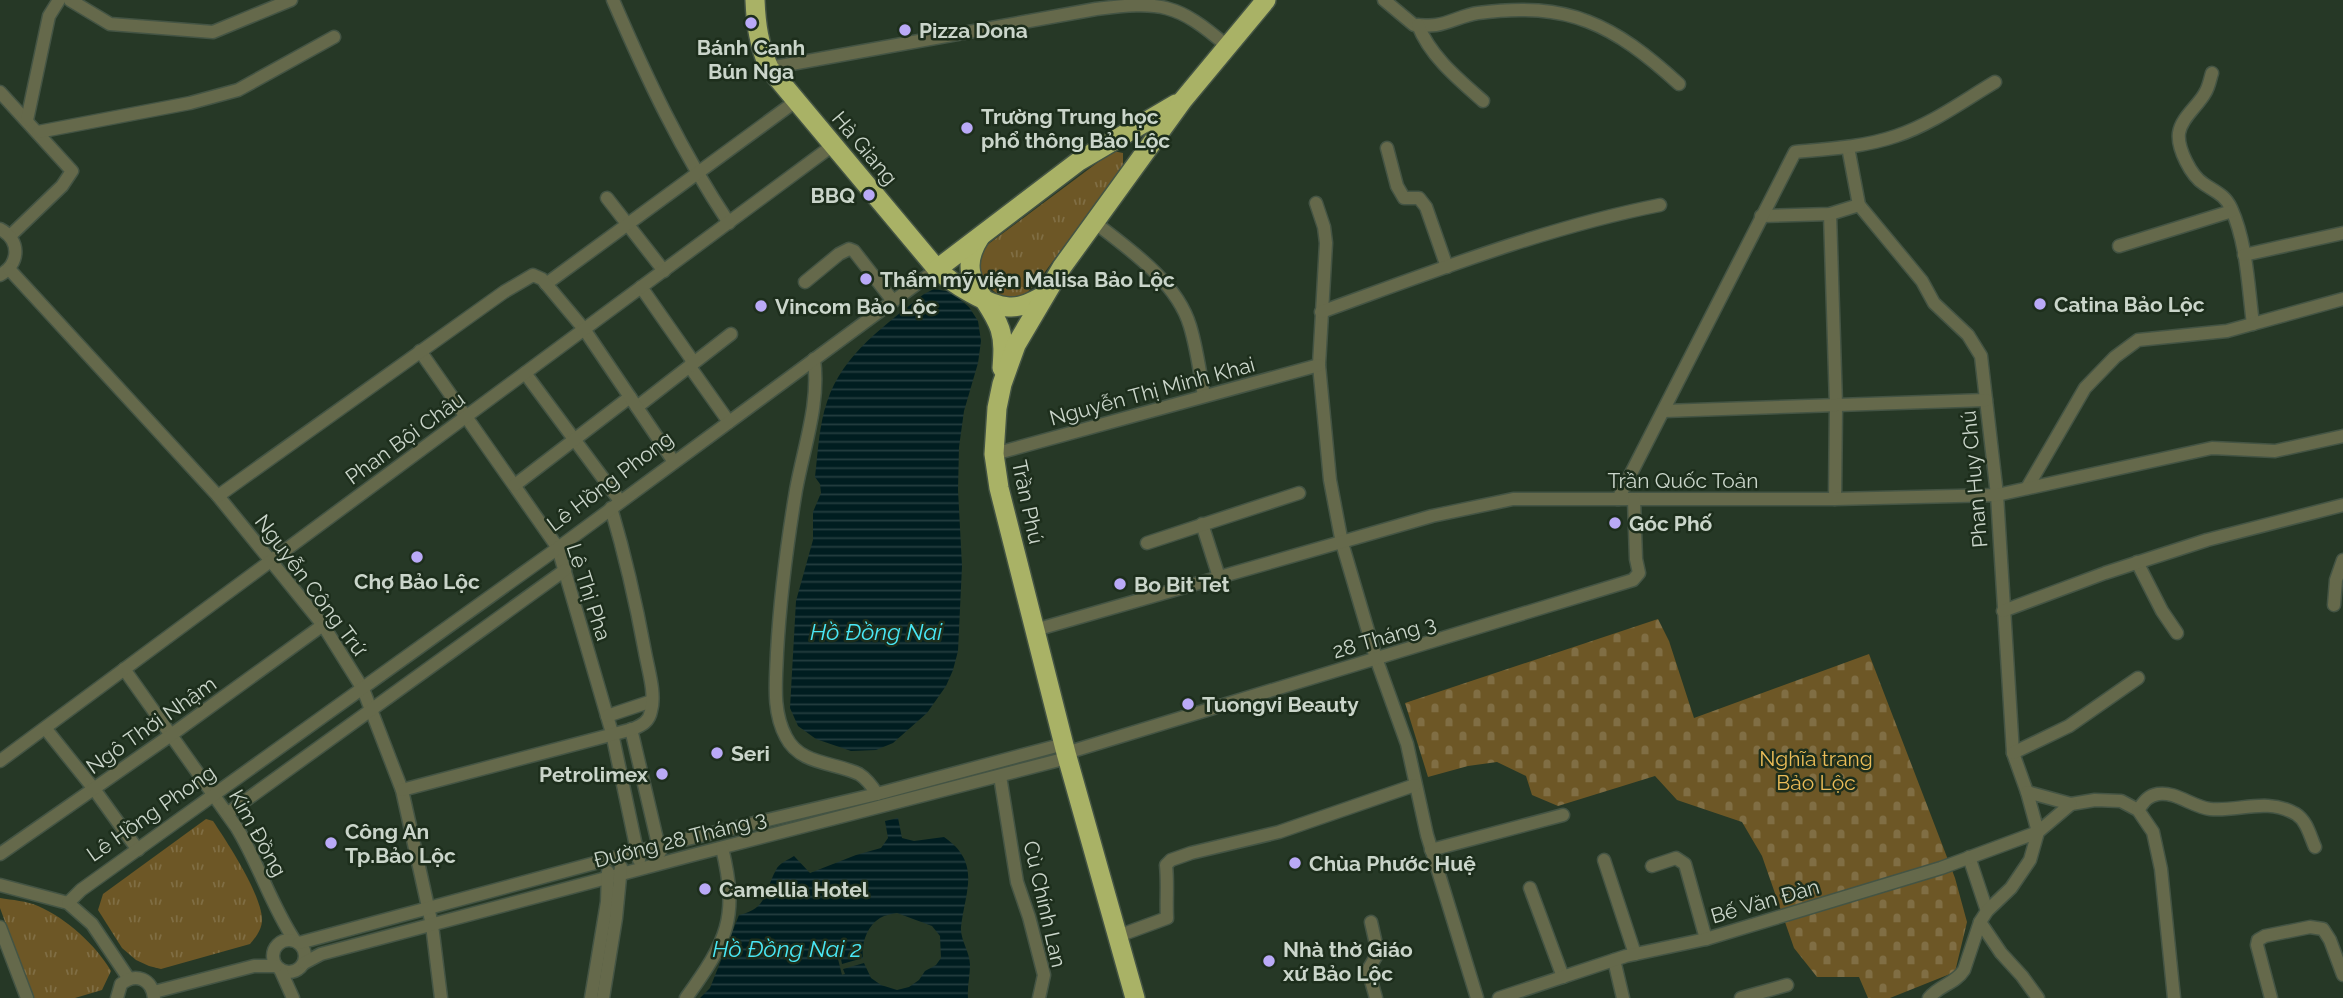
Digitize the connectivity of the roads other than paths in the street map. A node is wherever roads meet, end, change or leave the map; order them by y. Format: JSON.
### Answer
{"nodes":[{"id":1,"x":59,"y":0,"type":"edge"},
{"id":2,"x":70,"y":0,"type":"edge"},
{"id":3,"x":291,"y":0,"type":"edge"},
{"id":4,"x":613,"y":0,"type":"edge"},
{"id":5,"x":755,"y":0,"type":"edge"},
{"id":6,"x":1266,"y":0,"type":"edge"},
{"id":7,"x":1384,"y":0,"type":"edge"},
{"id":8,"x":1418,"y":25,"type":"junction"},
{"id":9,"x":334,"y":37,"type":"dead end"},
{"id":10,"x":1227,"y":46,"type":"junction"},
{"id":11,"x":769,"y":68,"type":"junction"},
{"id":12,"x":2212,"y":73,"type":"dead end"},
{"id":13,"x":1995,"y":82,"type":"dead end"},
{"id":14,"x":1678,"y":84,"type":"dead end"},
{"id":15,"x":0,"y":92,"type":"edge"},
{"id":16,"x":1183,"y":100,"type":"junction"},
{"id":17,"x":796,"y":101,"type":"junction"},
{"id":18,"x":1483,"y":101,"type":"dead end"},
{"id":19,"x":27,"y":120,"type":"junction"},
{"id":20,"x":38,"y":132,"type":"junction"},
{"id":21,"x":1111,"y":142,"type":"junction"},
{"id":22,"x":832,"y":146,"type":"junction"},
{"id":23,"x":1387,"y":148,"type":"dead end"},
{"id":24,"x":1848,"y":148,"type":"junction"},
{"id":25,"x":1133,"y":169,"type":"junction"},
{"id":26,"x":695,"y":172,"type":"junction"},
{"id":27,"x":607,"y":198,"type":"dead end"},
{"id":28,"x":1316,"y":203,"type":"dead end"},
{"id":29,"x":1660,"y":205,"type":"dead end"},
{"id":30,"x":1859,"y":205,"type":"junction"},
{"id":31,"x":2232,"y":211,"type":"junction"},
{"id":32,"x":1830,"y":214,"type":"junction"},
{"id":33,"x":1761,"y":216,"type":"junction"},
{"id":34,"x":1094,"y":222,"type":"junction"},
{"id":35,"x":628,"y":223,"type":"junction"},
{"id":36,"x":729,"y":223,"type":"junction"},
{"id":37,"x":5,"y":232,"type":"edge"},
{"id":38,"x":2343,"y":233,"type":"edge"},
{"id":39,"x":981,"y":237,"type":"junction"},
{"id":40,"x":2119,"y":246,"type":"dead end"},
{"id":41,"x":2244,"y":255,"type":"junction"},
{"id":42,"x":1447,"y":267,"type":"junction"},
{"id":43,"x":937,"y":269,"type":"junction"},
{"id":44,"x":664,"y":271,"type":"junction"},
{"id":45,"x":5,"y":272,"type":"edge"},
{"id":46,"x":804,"y":282,"type":"dead end"},
{"id":47,"x":546,"y":284,"type":"junction"},
{"id":48,"x":641,"y":287,"type":"junction"},
{"id":49,"x":1046,"y":294,"type":"junction"},
{"id":50,"x":982,"y":298,"type":"junction"},
{"id":51,"x":2343,"y":299,"type":"edge"},
{"id":52,"x":893,"y":302,"type":"junction"},
{"id":53,"x":1321,"y":312,"type":"junction"},
{"id":54,"x":2253,"y":324,"type":"junction"},
{"id":55,"x":584,"y":329,"type":"junction"},
{"id":56,"x":731,"y":334,"type":"dead end"},
{"id":57,"x":420,"y":351,"type":"junction"},
{"id":58,"x":814,"y":359,"type":"junction"},
{"id":59,"x":1319,"y":365,"type":"junction"},
{"id":60,"x":690,"y":367,"type":"junction"},
{"id":61,"x":525,"y":373,"type":"junction"},
{"id":62,"x":1002,"y":384,"type":"junction"},
{"id":63,"x":1204,"y":396,"type":"junction"},
{"id":64,"x":1986,"y":400,"type":"junction"},
{"id":65,"x":634,"y":402,"type":"junction"},
{"id":66,"x":1836,"y":405,"type":"junction"},
{"id":67,"x":1664,"y":411,"type":"junction"},
{"id":68,"x":466,"y":417,"type":"junction"},
{"id":69,"x":729,"y":422,"type":"junction"},
{"id":70,"x":2343,"y":436,"type":"edge"},
{"id":71,"x":575,"y":441,"type":"junction"},
{"id":72,"x":994,"y":454,"type":"junction"},
{"id":73,"x":674,"y":462,"type":"junction"},
{"id":74,"x":515,"y":485,"type":"junction"},
{"id":75,"x":2027,"y":488,"type":"junction"},
{"id":76,"x":1298,"y":493,"type":"dead end"},
{"id":77,"x":1997,"y":495,"type":"junction"},
{"id":78,"x":218,"y":496,"type":"junction"},
{"id":79,"x":1618,"y":499,"type":"junction"},
{"id":80,"x":1835,"y":499,"type":"junction"},
{"id":81,"x":1634,"y":500,"type":"junction"},
{"id":82,"x":616,"y":505,"type":"junction"},
{"id":83,"x":2343,"y":505,"type":"edge"},
{"id":84,"x":1202,"y":524,"type":"junction"},
{"id":85,"x":1147,"y":543,"type":"dead end"},
{"id":86,"x":1342,"y":543,"type":"junction"},
{"id":87,"x":558,"y":548,"type":"junction"},
{"id":88,"x":2343,"y":560,"type":"edge"},
{"id":89,"x":271,"y":561,"type":"junction"},
{"id":90,"x":2137,"y":562,"type":"junction"},
{"id":91,"x":565,"y":570,"type":"junction"},
{"id":92,"x":1219,"y":577,"type":"junction"},
{"id":93,"x":2334,"y":605,"type":"dead end"},
{"id":94,"x":2003,"y":611,"type":"junction"},
{"id":95,"x":323,"y":625,"type":"junction"},
{"id":96,"x":1035,"y":630,"type":"junction"},
{"id":97,"x":2177,"y":633,"type":"dead end"},
{"id":98,"x":1377,"y":658,"type":"junction"},
{"id":99,"x":124,"y":669,"type":"junction"},
{"id":100,"x":2138,"y":678,"type":"dead end"},
{"id":101,"x":363,"y":689,"type":"junction"},
{"id":102,"x":652,"y":701,"type":"junction"},
{"id":103,"x":370,"y":710,"type":"junction"},
{"id":104,"x":607,"y":716,"type":"junction"},
{"id":105,"x":45,"y":728,"type":"junction"},
{"id":106,"x":631,"y":729,"type":"junction"},
{"id":107,"x":611,"y":733,"type":"junction"},
{"id":108,"x":171,"y":735,"type":"junction"},
{"id":109,"x":1066,"y":752,"type":"junction"},
{"id":110,"x":2013,"y":753,"type":"junction"},
{"id":111,"x":0,"y":761,"type":"edge"},
{"id":112,"x":1000,"y":776,"type":"junction"},
{"id":113,"x":1415,"y":785,"type":"junction"},
{"id":114,"x":94,"y":789,"type":"junction"},
{"id":115,"x":402,"y":790,"type":"junction"},
{"id":116,"x":2027,"y":792,"type":"junction"},
{"id":117,"x":877,"y":794,"type":"junction"},
{"id":118,"x":215,"y":795,"type":"junction"},
{"id":119,"x":2071,"y":804,"type":"junction"},
{"id":120,"x":2138,"y":810,"type":"junction"},
{"id":121,"x":228,"y":813,"type":"junction"},
{"id":122,"x":1563,"y":816,"type":"dead end"},
{"id":123,"x":767,"y":820,"type":"junction"},
{"id":124,"x":2038,"y":832,"type":"junction"},
{"id":125,"x":771,"y":836,"type":"junction"},
{"id":126,"x":658,"y":846,"type":"junction"},
{"id":127,"x":2315,"y":847,"type":"dead end"},
{"id":128,"x":722,"y":848,"type":"junction"},
{"id":129,"x":138,"y":850,"type":"junction"},
{"id":130,"x":1431,"y":850,"type":"junction"},
{"id":131,"x":637,"y":852,"type":"junction"},
{"id":132,"x":0,"y":854,"type":"edge"},
{"id":133,"x":1969,"y":857,"type":"junction"},
{"id":134,"x":613,"y":859,"type":"junction"},
{"id":135,"x":1604,"y":860,"type":"dead end"},
{"id":136,"x":663,"y":863,"type":"junction"},
{"id":137,"x":1652,"y":866,"type":"dead end"},
{"id":138,"x":641,"y":869,"type":"junction"},
{"id":139,"x":615,"y":875,"type":"junction"},
{"id":140,"x":0,"y":885,"type":"edge"},
{"id":141,"x":1530,"y":888,"type":"dead end"},
{"id":142,"x":68,"y":904,"type":"junction"},
{"id":143,"x":429,"y":910,"type":"junction"},
{"id":144,"x":1984,"y":916,"type":"junction"},
{"id":145,"x":279,"y":917,"type":"junction"},
{"id":146,"x":1371,"y":922,"type":"dead end"},
{"id":147,"x":432,"y":925,"type":"junction"},
{"id":148,"x":0,"y":927,"type":"edge"},
{"id":149,"x":1118,"y":936,"type":"junction"},
{"id":150,"x":1706,"y":939,"type":"junction"},
{"id":151,"x":297,"y":942,"type":"junction"},
{"id":152,"x":1635,"y":954,"type":"junction"},
{"id":153,"x":276,"y":959,"type":"junction"},
{"id":154,"x":1614,"y":960,"type":"junction"},
{"id":155,"x":302,"y":965,"type":"junction"},
{"id":156,"x":2343,"y":975,"type":"edge"},
{"id":157,"x":1563,"y":977,"type":"junction"},
{"id":158,"x":129,"y":979,"type":"junction"},
{"id":159,"x":1787,"y":985,"type":"dead end"},
{"id":160,"x":154,"y":995,"type":"edge"},
{"id":161,"x":27,"y":998,"type":"edge"},
{"id":162,"x":117,"y":998,"type":"edge"},
{"id":163,"x":293,"y":998,"type":"edge"},
{"id":164,"x":441,"y":998,"type":"edge"},
{"id":165,"x":591,"y":998,"type":"edge"},
{"id":166,"x":603,"y":998,"type":"edge"},
{"id":167,"x":686,"y":998,"type":"edge"},
{"id":168,"x":1039,"y":998,"type":"edge"},
{"id":169,"x":1135,"y":998,"type":"edge"},
{"id":170,"x":1376,"y":998,"type":"edge"},
{"id":171,"x":1476,"y":998,"type":"edge"},
{"id":172,"x":1499,"y":998,"type":"edge"},
{"id":173,"x":1623,"y":998,"type":"edge"},
{"id":174,"x":1741,"y":998,"type":"edge"},
{"id":175,"x":1929,"y":998,"type":"edge"},
{"id":176,"x":2038,"y":998,"type":"edge"},
{"id":177,"x":2174,"y":998,"type":"edge"},
{"id":178,"x":2271,"y":998,"type":"edge"}],
"edges":[{"from":1,"to":19,"type":"street"},
{"from":2,"to":3,"type":"street"},
{"from":4,"to":26,"type":"street"},
{"from":5,"to":11,"type":"highway","name":"Hà Giang"},
{"from":6,"to":10,"type":"highway","name":"Trần Phú"},
{"from":7,"to":8,"type":"street"},
{"from":8,"to":14,"type":"street"},
{"from":8,"to":18,"type":"street"},
{"from":9,"to":20,"type":"street"},
{"from":10,"to":11,"type":"street"},
{"from":10,"to":16,"type":"highway","name":"Trần Phú"},
{"from":11,"to":17,"type":"highway","name":"Hà Giang"},
{"from":12,"to":31,"type":"street"},
{"from":13,"to":24,"type":"street"},
{"from":15,"to":19,"type":"street"},
{"from":16,"to":21,"type":"highway","name":"Lê Hồng Phong"},
{"from":16,"to":25,"type":"highway","name":"Trần Phú"},
{"from":17,"to":22,"type":"highway","name":"Hà Giang"},
{"from":17,"to":26,"type":"street"},
{"from":19,"to":20,"type":"street"},
{"from":20,"to":37,"type":"street"},
{"from":21,"to":25,"type":"highway"},
{"from":21,"to":39,"type":"highway","name":"Lê Hồng Phong"},
{"from":22,"to":36,"type":"street","name":"Phan Bội Châu"},
{"from":22,"to":43,"type":"highway","name":"Hà Giang"},
{"from":23,"to":42,"type":"street"},
{"from":24,"to":30,"type":"street"},
{"from":24,"to":33,"type":"street"},
{"from":25,"to":34,"type":"highway","name":"Trần Phú"},
{"from":26,"to":35,"type":"street"},
{"from":26,"to":36,"type":"street"},
{"from":27,"to":35,"type":"street"},
{"from":28,"to":53,"type":"street"},
{"from":29,"to":42,"type":"street"},
{"from":30,"to":32,"type":"street"},
{"from":30,"to":64,"type":"street","name":"Phan Huy Chú"},
{"from":31,"to":40,"type":"street"},
{"from":31,"to":41,"type":"street"},
{"from":32,"to":33,"type":"street"},
{"from":32,"to":66,"type":"street"},
{"from":33,"to":67,"type":"street"},
{"from":34,"to":49,"type":"highway","name":"Trần Phú"},
{"from":34,"to":63,"type":"street"},
{"from":35,"to":44,"type":"street"},
{"from":35,"to":47,"type":"street"},
{"from":36,"to":44,"type":"street","name":"Phan Bội Châu"},
{"from":37,"to":45,"type":"street"},
{"from":38,"to":41,"type":"street"},
{"from":39,"to":43,"type":"highway","name":"Lê Hồng Phong"},
{"from":39,"to":50,"type":"highway"},
{"from":41,"to":54,"type":"street"},
{"from":42,"to":53,"type":"street"},
{"from":43,"to":50,"type":"highway","name":"Hà Giang"},
{"from":43,"to":52,"type":"street","name":"Lê Hồng Phong"},
{"from":44,"to":48,"type":"street","name":"Phan Bội Châu"},
{"from":45,"to":78,"type":"street","name":"Nguyễn Công Trứ"},
{"from":46,"to":52,"type":"street"},
{"from":47,"to":55,"type":"street"},
{"from":47,"to":57,"type":"street"},
{"from":48,"to":55,"type":"street","name":"Phan Bội Châu"},
{"from":48,"to":60,"type":"street"},
{"from":49,"to":50,"type":"highway","name":"Hà Giang"},
{"from":49,"to":62,"type":"highway","name":"Trần Phú"},
{"from":50,"to":62,"type":"highway"},
{"from":51,"to":54,"type":"street"},
{"from":52,"to":58,"type":"street","name":"Lê Hồng Phong"},
{"from":53,"to":59,"type":"street"},
{"from":54,"to":75,"type":"street"},
{"from":55,"to":61,"type":"street","name":"Phan Bội Châu"},
{"from":55,"to":65,"type":"street"},
{"from":56,"to":60,"type":"street"},
{"from":57,"to":68,"type":"street","name":"Lê Thị Pha"},
{"from":57,"to":78,"type":"street"},
{"from":58,"to":69,"type":"street","name":"Lê Hồng Phong"},
{"from":58,"to":117,"type":"street"},
{"from":59,"to":63,"type":"street","name":"Nguyễn Thị Minh Khai"},
{"from":59,"to":86,"type":"street"},
{"from":60,"to":65,"type":"street"},
{"from":60,"to":69,"type":"street"},
{"from":61,"to":68,"type":"street","name":"Phan Bội Châu"},
{"from":61,"to":71,"type":"street"},
{"from":62,"to":72,"type":"highway","name":"Trần Phú"},
{"from":63,"to":72,"type":"street","name":"Nguyễn Thị Minh Khai"},
{"from":64,"to":66,"type":"street"},
{"from":64,"to":77,"type":"street","name":"Phan Huy Chú"},
{"from":65,"to":71,"type":"street"},
{"from":65,"to":73,"type":"street"},
{"from":66,"to":67,"type":"street"},
{"from":66,"to":80,"type":"street"},
{"from":67,"to":79,"type":"street"},
{"from":68,"to":74,"type":"street","name":"Lê Thị Pha"},
{"from":68,"to":89,"type":"street","name":"Phan Bội Châu"},
{"from":69,"to":73,"type":"street","name":"Lê Hồng Phong"},
{"from":70,"to":75,"type":"street","name":"Trần Quốc Toản"},
{"from":71,"to":74,"type":"street"},
{"from":71,"to":82,"type":"street"},
{"from":72,"to":96,"type":"highway","name":"Trần Phú"},
{"from":73,"to":82,"type":"street","name":"Lê Hồng Phong"},
{"from":74,"to":87,"type":"street","name":"Lê Thị Pha"},
{"from":75,"to":77,"type":"street","name":"Trần Quốc Toản"},
{"from":76,"to":84,"type":"street"},
{"from":77,"to":80,"type":"street","name":"Trần Quốc Toản"},
{"from":77,"to":94,"type":"street","name":"Phan Huy Chú"},
{"from":78,"to":89,"type":"street","name":"Nguyễn Công Trứ"},
{"from":79,"to":81,"type":"street","name":"Trần Quốc Toản"},
{"from":79,"to":86,"type":"street","name":"Trần Quốc Toản"},
{"from":80,"to":81,"type":"street","name":"Trần Quốc Toản"},
{"from":81,"to":98,"type":"street","name":"28 Tháng 3"},
{"from":82,"to":87,"type":"street","name":"Lê Hồng Phong"},
{"from":82,"to":102,"type":"street","name":"Lê Thị Pha"},
{"from":83,"to":90,"type":"street"},
{"from":84,"to":85,"type":"street"},
{"from":84,"to":92,"type":"street"},
{"from":86,"to":92,"type":"street","name":"Trần Quốc Toản"},
{"from":86,"to":98,"type":"street"},
{"from":87,"to":91,"type":"street","name":"Lê Thị Pha"},
{"from":87,"to":101,"type":"street","name":"Lê Hồng Phong"},
{"from":88,"to":93,"type":"street"},
{"from":89,"to":95,"type":"street","name":"Nguyễn Công Trứ"},
{"from":89,"to":99,"type":"street","name":"Phan Bội Châu"},
{"from":90,"to":94,"type":"street"},
{"from":90,"to":97,"type":"street"},
{"from":91,"to":103,"type":"street","name":"Lê Hồng Phong"},
{"from":91,"to":104,"type":"street","name":"Lê Thị Pha"},
{"from":92,"to":96,"type":"street","name":"Trần Quốc Toản"},
{"from":94,"to":110,"type":"street","name":"Phan Huy Chú"},
{"from":95,"to":101,"type":"street","name":"Nguyễn Công Trứ"},
{"from":95,"to":108,"type":"street","name":"Ngô Thời Nhậm"},
{"from":96,"to":109,"type":"highway","name":"Trần Phú"},
{"from":98,"to":109,"type":"street","name":"28 Tháng 3"},
{"from":98,"to":113,"type":"street"},
{"from":99,"to":105,"type":"street","name":"Phan Bội Châu"},
{"from":99,"to":108,"type":"street","name":"Kim Đồng"},
{"from":100,"to":110,"type":"street"},
{"from":101,"to":103,"type":"street","name":"Nguyễn Công Trứ"},
{"from":101,"to":118,"type":"street","name":"Lê Hồng Phong"},
{"from":102,"to":104,"type":"street"},
{"from":102,"to":106,"type":"street"},
{"from":103,"to":115,"type":"street","name":"Nguyễn Công Trứ"},
{"from":103,"to":121,"type":"street","name":"Lê Hồng Phong"},
{"from":104,"to":107,"type":"street","name":"Lê Thị Pha"},
{"from":105,"to":111,"type":"street","name":"Phan Bội Châu"},
{"from":105,"to":114,"type":"street"},
{"from":106,"to":107,"type":"street"},
{"from":106,"to":126,"type":"street"},
{"from":107,"to":115,"type":"street"},
{"from":107,"to":131,"type":"street","name":"Lê Thị Pha"},
{"from":108,"to":114,"type":"street","name":"Ngô Thời Nhậm"},
{"from":108,"to":118,"type":"street","name":"Kim Đồng"},
{"from":109,"to":112,"type":"street","name":"Đường 28 Tháng 3"},
{"from":109,"to":117,"type":"street","name":"Đường 28 Tháng 3"},
{"from":109,"to":149,"type":"highway","name":"Trần Phú"},
{"from":110,"to":116,"type":"street","name":"Phan Huy Chú"},
{"from":112,"to":125,"type":"street","name":"Đường 28 Tháng 3"},
{"from":112,"to":168,"type":"street","name":"Cù Chính Lan"},
{"from":113,"to":130,"type":"street"},
{"from":113,"to":149,"type":"street"},
{"from":114,"to":129,"type":"street"},
{"from":114,"to":132,"type":"street","name":"Ngô Thời Nhậm"},
{"from":115,"to":143,"type":"street","name":"Nguyễn Công Trứ"},
{"from":116,"to":119,"type":"street"},
{"from":116,"to":124,"type":"street","name":"Phan Huy Chú"},
{"from":117,"to":123,"type":"street","name":"Đường 28 Tháng 3"},
{"from":118,"to":121,"type":"street","name":"Kim Đồng"},
{"from":118,"to":129,"type":"street","name":"Lê Hồng Phong"},
{"from":119,"to":120,"type":"street"},
{"from":119,"to":124,"type":"street"},
{"from":120,"to":127,"type":"street"},
{"from":120,"to":177,"type":"street"},
{"from":121,"to":145,"type":"street","name":"Kim Đồng"},
{"from":122,"to":130,"type":"street"},
{"from":123,"to":125,"type":"street"},
{"from":123,"to":126,"type":"street","name":"Đường 28 Tháng 3"},
{"from":124,"to":133,"type":"street","name":"Bế Văn Đàn"},
{"from":124,"to":144,"type":"street"},
{"from":125,"to":128,"type":"street","name":"Đường 28 Tháng 3"},
{"from":126,"to":131,"type":"street","name":"Đường 28 Tháng 3"},
{"from":126,"to":136,"type":"street"},
{"from":128,"to":136,"type":"street","name":"Đường 28 Tháng 3"},
{"from":128,"to":167,"type":"street"},
{"from":129,"to":142,"type":"street","name":"Lê Hồng Phong"},
{"from":130,"to":171,"type":"street"},
{"from":131,"to":134,"type":"street","name":"Đường 28 Tháng 3"},
{"from":131,"to":138,"type":"street","name":"Lê Thị Pha"},
{"from":133,"to":144,"type":"street"},
{"from":133,"to":150,"type":"street","name":"Bế Văn Đàn"},
{"from":134,"to":139,"type":"street"},
{"from":134,"to":143,"type":"street","name":"Đường 28 Tháng 3"},
{"from":135,"to":152,"type":"street"},
{"from":136,"to":138,"type":"street","name":"Đường 28 Tháng 3"},
{"from":137,"to":150,"type":"street"},
{"from":138,"to":139,"type":"street","name":"Đường 28 Tháng 3"},
{"from":139,"to":147,"type":"street","name":"Đường 28 Tháng 3"},
{"from":139,"to":165,"type":"street"},
{"from":139,"to":166,"type":"street"},
{"from":140,"to":142,"type":"street"},
{"from":141,"to":157,"type":"street"},
{"from":142,"to":158,"type":"street"},
{"from":143,"to":147,"type":"street","name":"Nguyễn Công Trứ"},
{"from":143,"to":151,"type":"street","name":"Đường 28 Tháng 3"},
{"from":144,"to":175,"type":"street"},
{"from":144,"to":176,"type":"street"},
{"from":145,"to":151,"type":"street","name":"Kim Đồng"},
{"from":145,"to":153,"type":"street","name":"Kim Đồng"},
{"from":146,"to":170,"type":"street"},
{"from":147,"to":155,"type":"street","name":"Đường 28 Tháng 3"},
{"from":147,"to":164,"type":"street","name":"Nguyễn Công Trứ"},
{"from":148,"to":161,"type":"street"},
{"from":149,"to":169,"type":"highway","name":"Trần Phú"},
{"from":150,"to":152,"type":"street","name":"Bế Văn Đàn"},
{"from":151,"to":153,"type":"street"},
{"from":151,"to":155,"type":"street"},
{"from":152,"to":154,"type":"street","name":"Bế Văn Đàn"},
{"from":153,"to":155,"type":"street"},
{"from":153,"to":160,"type":"street"},
{"from":153,"to":163,"type":"street"},
{"from":154,"to":157,"type":"street","name":"Bế Văn Đàn"},
{"from":154,"to":173,"type":"street"},
{"from":155,"to":163,"type":"street"},
{"from":156,"to":178,"type":"street"},
{"from":157,"to":172,"type":"street","name":"Bế Văn Đàn"},
{"from":158,"to":160,"type":"street"},
{"from":158,"to":162,"type":"street"},
{"from":159,"to":174,"type":"street"}]}
